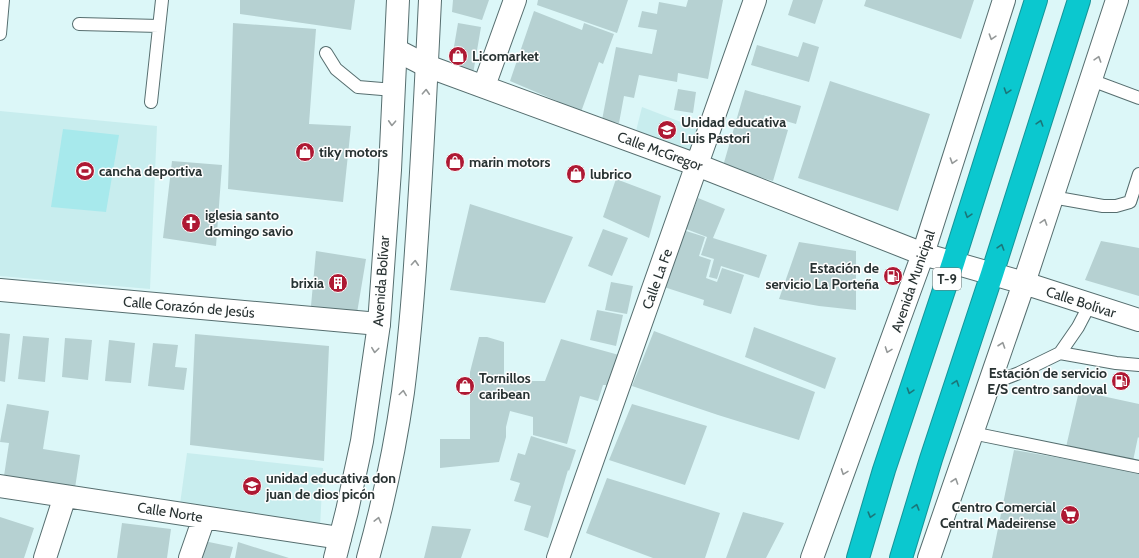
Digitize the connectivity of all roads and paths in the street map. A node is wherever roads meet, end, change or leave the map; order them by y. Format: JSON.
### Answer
{"nodes":[{"id":1,"x":3,"y":0,"type":"edge"},
{"id":2,"x":162,"y":0,"type":"edge"},
{"id":3,"x":398,"y":0,"type":"edge"},
{"id":4,"x":430,"y":0,"type":"edge"},
{"id":5,"x":515,"y":0,"type":"edge"},
{"id":6,"x":755,"y":0,"type":"edge"},
{"id":7,"x":1004,"y":0,"type":"edge"},
{"id":8,"x":1036,"y":0,"type":"edge"},
{"id":9,"x":1079,"y":0,"type":"edge"},
{"id":10,"x":1117,"y":0,"type":"edge"},
{"id":11,"x":79,"y":24,"type":"dead end"},
{"id":12,"x":159,"y":26,"type":"junction"},
{"id":13,"x":0,"y":34,"type":"edge"},
{"id":14,"x":396,"y":50,"type":"junction"},
{"id":15,"x":326,"y":54,"type":"dead end"},
{"id":16,"x":427,"y":66,"type":"junction"},
{"id":17,"x":1091,"y":80,"type":"junction"},
{"id":18,"x":484,"y":86,"type":"junction"},
{"id":19,"x":394,"y":90,"type":"junction"},
{"id":20,"x":1139,"y":98,"type":"edge"},
{"id":21,"x":151,"y":102,"type":"dead end"},
{"id":22,"x":697,"y":165,"type":"junction"},
{"id":23,"x":1139,"y":174,"type":"edge"},
{"id":24,"x":1052,"y":197,"type":"junction"},
{"id":25,"x":923,"y":254,"type":"junction"},
{"id":26,"x":953,"y":263,"type":"junction"},
{"id":27,"x":992,"y":274,"type":"junction"},
{"id":28,"x":1024,"y":283,"type":"junction"},
{"id":29,"x":0,"y":290,"type":"edge"},
{"id":30,"x":1090,"y":304,"type":"junction"},
{"id":31,"x":1139,"y":320,"type":"edge"},
{"id":32,"x":379,"y":324,"type":"junction"},
{"id":33,"x":1060,"y":353,"type":"junction"},
{"id":34,"x":1139,"y":365,"type":"edge"},
{"id":35,"x":988,"y":385,"type":"junction"},
{"id":36,"x":972,"y":433,"type":"junction"},
{"id":37,"x":1139,"y":467,"type":"edge"},
{"id":38,"x":0,"y":486,"type":"edge"},
{"id":39,"x":65,"y":496,"type":"junction"},
{"id":40,"x":204,"y":518,"type":"junction"},
{"id":41,"x":337,"y":548,"type":"edge"},
{"id":42,"x":45,"y":558,"type":"edge"},
{"id":43,"x":190,"y":558,"type":"edge"},
{"id":44,"x":368,"y":558,"type":"edge"},
{"id":45,"x":558,"y":558,"type":"edge"},
{"id":46,"x":812,"y":558,"type":"edge"},
{"id":47,"x":858,"y":558,"type":"edge"},
{"id":48,"x":901,"y":558,"type":"edge"},
{"id":49,"x":929,"y":558,"type":"edge"}],
"edges":[{"from":1,"to":13,"type":"lane"},
{"from":2,"to":12,"type":"lane"},
{"from":3,"to":14,"type":"street","name":"Avenida Bolívar"},
{"from":4,"to":16,"type":"street"},
{"from":5,"to":18,"type":"street"},
{"from":6,"to":22,"type":"street","name":"Calle La Fe"},
{"from":7,"to":25,"type":"street","name":"Avenida Municipal","number":"T-9","one_way":true},
{"from":8,"to":26,"type":"highway","number":"T-9","one_way":true},
{"from":27,"to":9,"type":"highway","one_way":true},
{"from":17,"to":10,"type":"street","one_way":true},
{"from":11,"to":12,"type":"lane"},
{"from":12,"to":21,"type":"lane"},
{"from":14,"to":16,"type":"street","name":"Calle McGregor"},
{"from":14,"to":19,"type":"street","name":"Avenida Bolívar"},
{"from":15,"to":19,"type":"lane"},
{"from":16,"to":18,"type":"street","name":"Calle McGregor"},
{"from":44,"to":16,"type":"street","one_way":true},
{"from":17,"to":20,"type":"lane"},
{"from":17,"to":24,"type":"street"},
{"from":18,"to":22,"type":"street","name":"Calle McGregor"},
{"from":19,"to":32,"type":"street","name":"Avenida Bolívar","one_way":true},
{"from":22,"to":25,"type":"street","name":"Calle McGregor"},
{"from":22,"to":45,"type":"street","name":"Calle La Fe"},
{"from":23,"to":24,"type":"lane"},
{"from":28,"to":24,"type":"street","one_way":true},
{"from":25,"to":26,"type":"street","name":"Calle McGregor"},
{"from":25,"to":46,"type":"street","name":"Avenida Municipal","number":"T-9","one_way":true},
{"from":26,"to":27,"type":"street","name":"Calle McGregor"},
{"from":26,"to":47,"type":"highway","number":"T-9","one_way":true},
{"from":27,"to":28,"type":"street","name":"Calle Bolívar"},
{"from":48,"to":27,"type":"highway","one_way":true},
{"from":28,"to":30,"type":"street","name":"Calle Bolívar"},
{"from":35,"to":28,"type":"street","one_way":true},
{"from":29,"to":32,"type":"street","name":"Calle Corazón de Jesús"},
{"from":30,"to":31,"type":"street","name":"Calle Bolívar"},
{"from":30,"to":33,"type":"lane"},
{"from":32,"to":41,"type":"street","name":"Avenida Bolívar","one_way":true},
{"from":33,"to":34,"type":"lane"},
{"from":33,"to":35,"type":"lane"},
{"from":35,"to":36,"type":"street"},
{"from":36,"to":37,"type":"lane"},
{"from":49,"to":36,"type":"street","one_way":true},
{"from":38,"to":39,"type":"street","name":"Calle Norte"},
{"from":39,"to":40,"type":"street","name":"Calle Norte"},
{"from":39,"to":42,"type":"street"},
{"from":40,"to":41,"type":"street","name":"Calle Norte"},
{"from":40,"to":43,"type":"street"}]}
